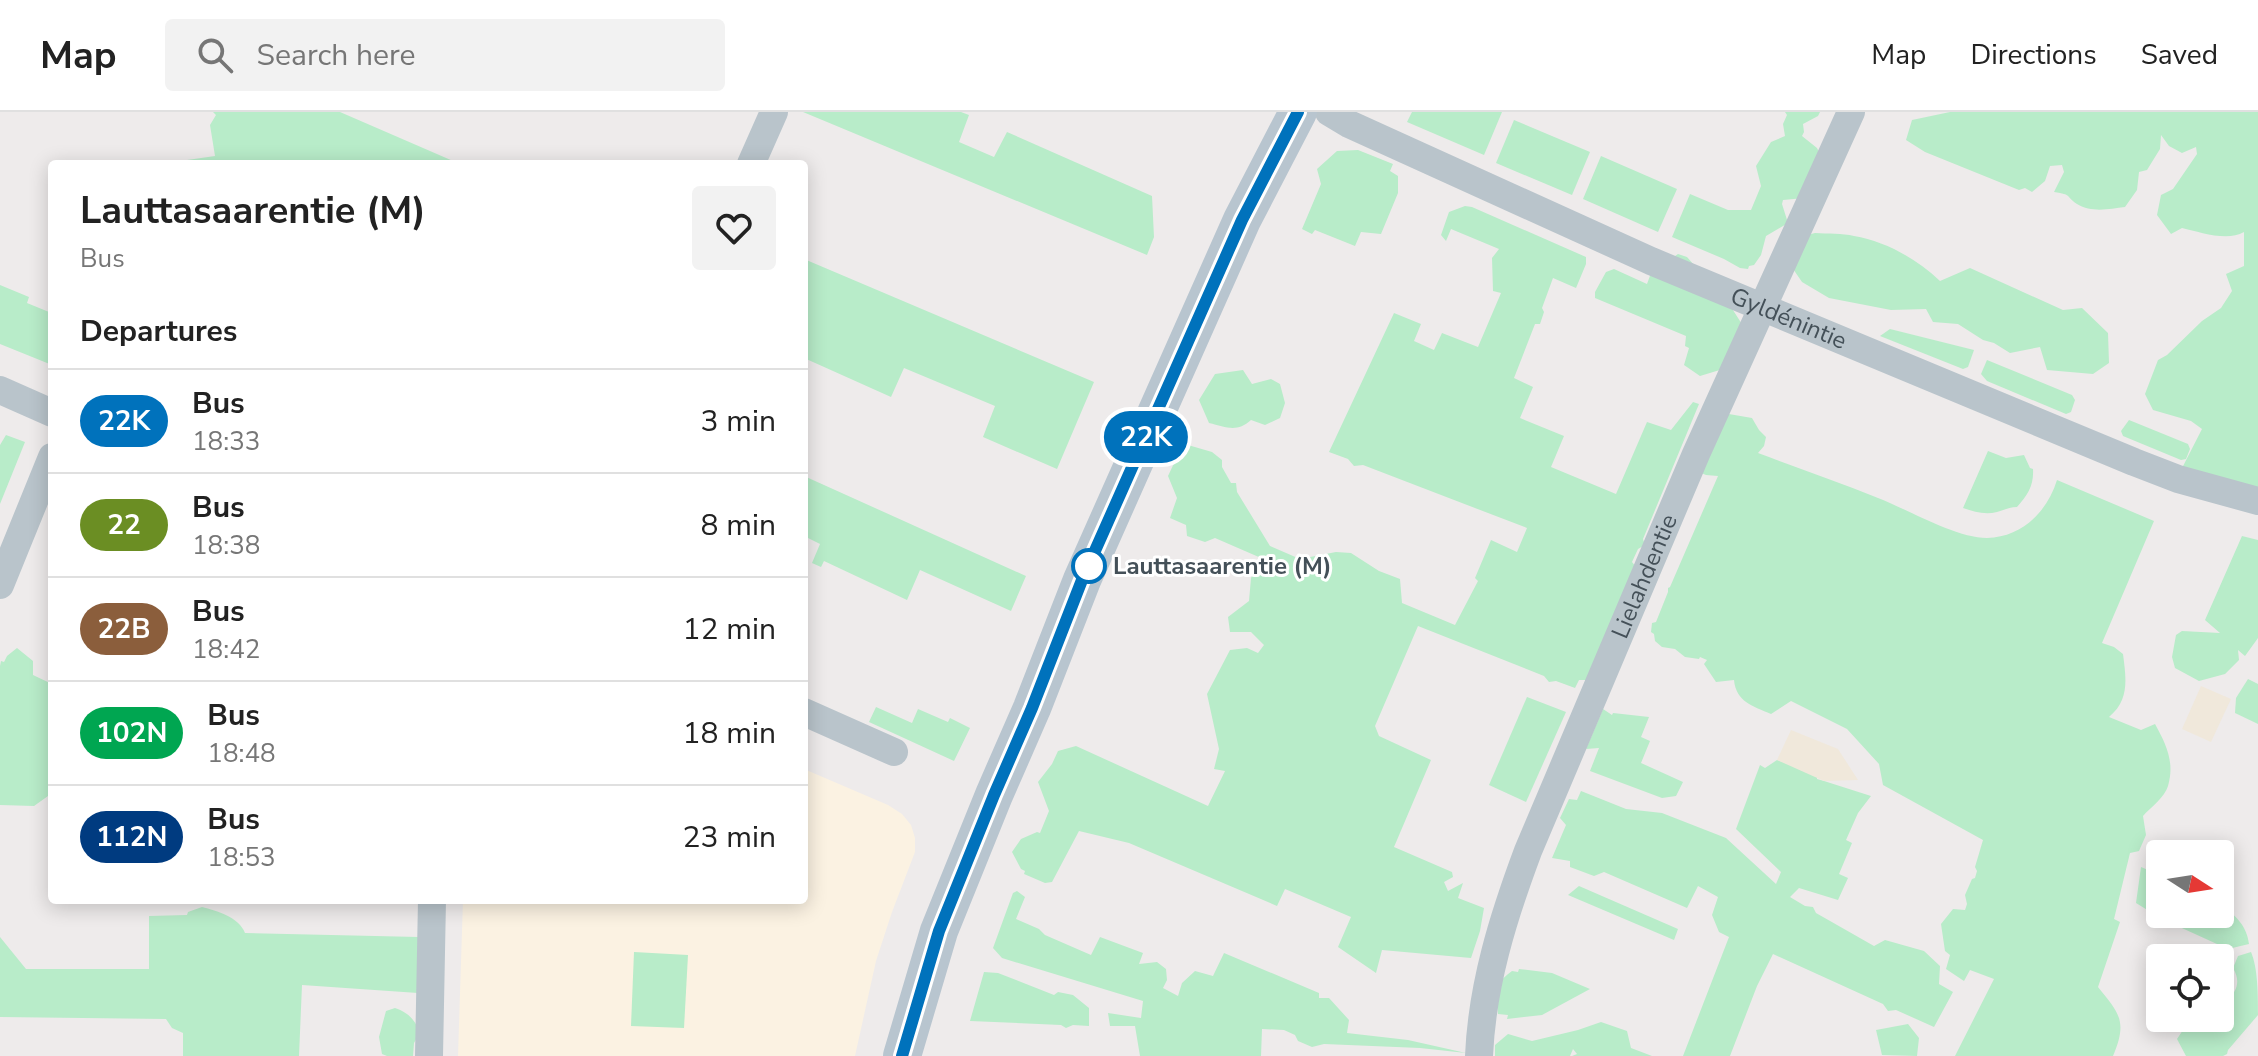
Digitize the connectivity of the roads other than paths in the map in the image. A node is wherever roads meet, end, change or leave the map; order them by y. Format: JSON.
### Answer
{"nodes":[{"id":1,"x":774,"y":112,"type":"edge"},
{"id":2,"x":1298,"y":112,"type":"edge"},
{"id":3,"x":1329,"y":112,"type":"edge"},
{"id":4,"x":1851,"y":112,"type":"edge"},
{"id":5,"x":753,"y":160,"type":"edge"},
{"id":6,"x":1763,"y":308,"type":"junction"},
{"id":7,"x":0,"y":390,"type":"edge"},
{"id":8,"x":48,"y":411,"type":"edge"},
{"id":9,"x":48,"y":467,"type":"edge"},
{"id":10,"x":2258,"y":501,"type":"edge"},
{"id":11,"x":0,"y":585,"type":"edge"},
{"id":12,"x":808,"y":714,"type":"edge"},
{"id":13,"x":894,"y":752,"type":"dead end"},
{"id":14,"x":432,"y":904,"type":"edge"},
{"id":15,"x":429,"y":1056,"type":"edge"},
{"id":16,"x":902,"y":1056,"type":"edge"},
{"id":17,"x":1479,"y":1056,"type":"edge"}],
"edges":[{"from":1,"to":5,"type":"street"},
{"from":2,"to":16,"type":"main road"},
{"from":3,"to":6,"type":"street","name":"Gyldénintie"},
{"from":4,"to":6,"type":"street","name":"Lielahdentie"},
{"from":6,"to":10,"type":"street","name":"Gyldénintie"},
{"from":6,"to":17,"type":"street","name":"Lielahdentie"},
{"from":7,"to":8,"type":"street"},
{"from":9,"to":11,"type":"street"},
{"from":12,"to":13,"type":"street"},
{"from":14,"to":15,"type":"street"}]}
